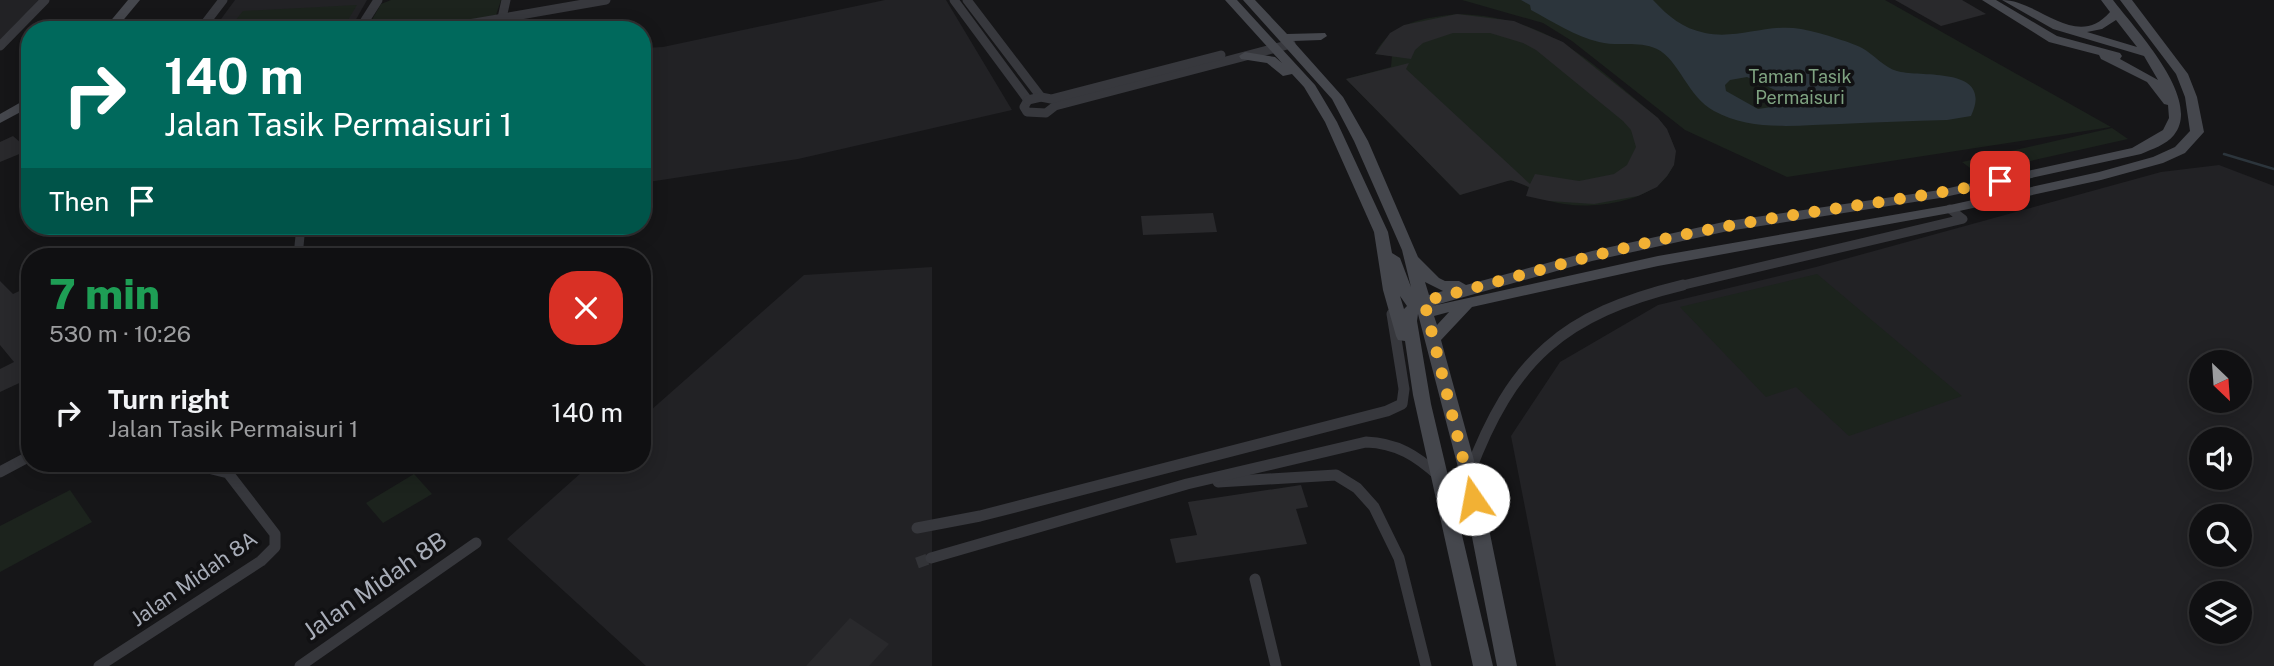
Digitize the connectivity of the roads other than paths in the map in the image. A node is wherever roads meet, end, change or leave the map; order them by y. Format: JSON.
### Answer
{"nodes":[{"id":1,"x":45,"y":0,"type":"edge"},
{"id":2,"x":134,"y":0,"type":"edge"},
{"id":3,"x":223,"y":0,"type":"edge"},
{"id":4,"x":378,"y":0,"type":"edge"},
{"id":5,"x":506,"y":0,"type":"edge"},
{"id":6,"x":606,"y":0,"type":"edge"},
{"id":7,"x":954,"y":0,"type":"edge"},
{"id":8,"x":967,"y":0,"type":"edge"},
{"id":9,"x":1231,"y":0,"type":"edge"},
{"id":10,"x":1249,"y":0,"type":"edge"},
{"id":11,"x":1988,"y":0,"type":"edge"},
{"id":12,"x":2002,"y":0,"type":"edge"},
{"id":13,"x":2008,"y":0,"type":"edge"},
{"id":14,"x":2108,"y":0,"type":"edge"},
{"id":15,"x":2126,"y":0,"type":"edge"},
{"id":16,"x":588,"y":2,"type":"edge"},
{"id":17,"x":2116,"y":12,"type":"junction"},
{"id":18,"x":502,"y":18,"type":"junction"},
{"id":19,"x":2139,"y":18,"type":"junction"},
{"id":20,"x":1249,"y":19,"type":"junction"},
{"id":21,"x":24,"y":21,"type":"edge"},
{"id":22,"x":116,"y":21,"type":"edge"},
{"id":23,"x":207,"y":21,"type":"edge"},
{"id":24,"x":365,"y":21,"type":"edge"},
{"id":25,"x":485,"y":21,"type":"edge"},
{"id":26,"x":2045,"y":21,"type":"junction"},
{"id":27,"x":21,"y":25,"type":"edge"},
{"id":28,"x":2028,"y":25,"type":"junction"},
{"id":29,"x":1285,"y":45,"type":"junction"},
{"id":30,"x":0,"y":46,"type":"edge"},
{"id":31,"x":2091,"y":50,"type":"junction"},
{"id":32,"x":1240,"y":54,"type":"junction"},
{"id":33,"x":2151,"y":56,"type":"junction"},
{"id":34,"x":1041,"y":97,"type":"junction"},
{"id":35,"x":2191,"y":97,"type":"junction"},
{"id":36,"x":1028,"y":100,"type":"junction"},
{"id":37,"x":1053,"y":103,"type":"junction"},
{"id":38,"x":21,"y":106,"type":"edge"},
{"id":39,"x":2177,"y":115,"type":"junction"},
{"id":40,"x":0,"y":119,"type":"edge"},
{"id":41,"x":1331,"y":122,"type":"junction"},
{"id":42,"x":2066,"y":167,"type":"junction"},
{"id":43,"x":2084,"y":180,"type":"junction"},
{"id":44,"x":1950,"y":209,"type":"junction"},
{"id":45,"x":1381,"y":232,"type":"junction"},
{"id":46,"x":1641,"y":245,"type":"junction"},
{"id":47,"x":1409,"y":250,"type":"junction"},
{"id":48,"x":1658,"y":261,"type":"junction"},
{"id":49,"x":1509,"y":277,"type":"junction"},
{"id":50,"x":1391,"y":290,"type":"junction"},
{"id":51,"x":1467,"y":303,"type":"junction"},
{"id":52,"x":1422,"y":307,"type":"junction"},
{"id":53,"x":1432,"y":339,"type":"junction"},
{"id":54,"x":1424,"y":402,"type":"junction"},
{"id":55,"x":21,"y":461,"type":"edge"},
{"id":56,"x":0,"y":472,"type":"edge"},
{"id":57,"x":224,"y":472,"type":"edge"},
{"id":58,"x":1469,"y":475,"type":"junction"},
{"id":59,"x":1441,"y":478,"type":"junction"},
{"id":60,"x":1187,"y":484,"type":"junction"},
{"id":61,"x":917,"y":528,"type":"dead end"},
{"id":62,"x":476,"y":542,"type":"dead end"},
{"id":63,"x":932,"y":558,"type":"tunnel mouth"},
{"id":64,"x":1255,"y":579,"type":"dead end"},
{"id":65,"x":99,"y":666,"type":"edge"},
{"id":66,"x":300,"y":666,"type":"edge"},
{"id":67,"x":1276,"y":666,"type":"edge"},
{"id":68,"x":1426,"y":666,"type":"edge"},
{"id":69,"x":1483,"y":666,"type":"edge"},
{"id":70,"x":1507,"y":666,"type":"edge"}],
"edges":[{"from":1,"to":21,"type":"street"},
{"from":2,"to":22,"type":"main road"},
{"from":3,"to":23,"type":"street"},
{"from":4,"to":24,"type":"street"},
{"from":5,"to":18,"type":"street"},
{"from":6,"to":16,"type":"street"},
{"from":7,"to":36,"type":"street"},
{"from":8,"to":34,"type":"street"},
{"from":9,"to":20,"type":"main road"},
{"from":10,"to":29,"type":"main road"},
{"from":11,"to":28,"type":"main road"},
{"from":12,"to":28,"type":"main road"},
{"from":13,"to":26,"type":"main road"},
{"from":14,"to":17,"type":"main road"},
{"from":15,"to":19,"type":"main road"},
{"from":16,"to":18,"type":"street"},
{"from":17,"to":26,"type":"main road"},
{"from":17,"to":33,"type":"main road"},
{"from":18,"to":25,"type":"street"},
{"from":19,"to":33,"type":"main road"},
{"from":19,"to":35,"type":"main road"},
{"from":20,"to":29,"type":"main road"},
{"from":20,"to":32,"type":"main road"},
{"from":26,"to":33,"type":"main road"},
{"from":27,"to":30,"type":"street"},
{"from":28,"to":31,"type":"main road"},
{"from":29,"to":32,"type":"street"},
{"from":29,"to":41,"type":"main road"},
{"from":29,"to":47,"type":"main road"},
{"from":31,"to":33,"type":"main road"},
{"from":31,"to":39,"type":"main road"},
{"from":32,"to":37,"type":"street"},
{"from":32,"to":41,"type":"main road"},
{"from":33,"to":35,"type":"main road"},
{"from":33,"to":39,"type":"main road"},
{"from":34,"to":36,"type":"street"},
{"from":34,"to":37,"type":"street"},
{"from":35,"to":43,"type":"main road"},
{"from":36,"to":37,"type":"street"},
{"from":38,"to":40,"type":"main road"},
{"from":39,"to":42,"type":"main road"},
{"from":41,"to":45,"type":"main road"},
{"from":42,"to":43,"type":"main road"},
{"from":42,"to":46,"type":"main road"},
{"from":43,"to":44,"type":"main road"},
{"from":44,"to":48,"type":"main road"},
{"from":44,"to":58,"type":"street"},
{"from":45,"to":50,"type":"main road"},
{"from":45,"to":52,"type":"main road"},
{"from":46,"to":48,"type":"main road"},
{"from":46,"to":49,"type":"main road"},
{"from":47,"to":49,"type":"main road"},
{"from":47,"to":52,"type":"main road"},
{"from":48,"to":51,"type":"main road"},
{"from":49,"to":52,"type":"main road"},
{"from":50,"to":54,"type":"main road"},
{"from":50,"to":61,"type":"street"},
{"from":51,"to":52,"type":"main road"},
{"from":51,"to":53,"type":"main road"},
{"from":52,"to":53,"type":"main road"},
{"from":52,"to":54,"type":"main road"},
{"from":53,"to":58,"type":"main road"},
{"from":54,"to":59,"type":"main road"},
{"from":55,"to":56,"type":"street"},
{"from":57,"to":65,"type":"street","name":"Jalan Midah 8A"},
{"from":58,"to":70,"type":"main road"},
{"from":59,"to":60,"type":"street"},
{"from":59,"to":69,"type":"main road"},
{"from":60,"to":63,"type":"street"},
{"from":60,"to":68,"type":"street"},
{"from":62,"to":66,"type":"street","name":"Jalan Midah 8B"},
{"from":64,"to":67,"type":"street"}]}
